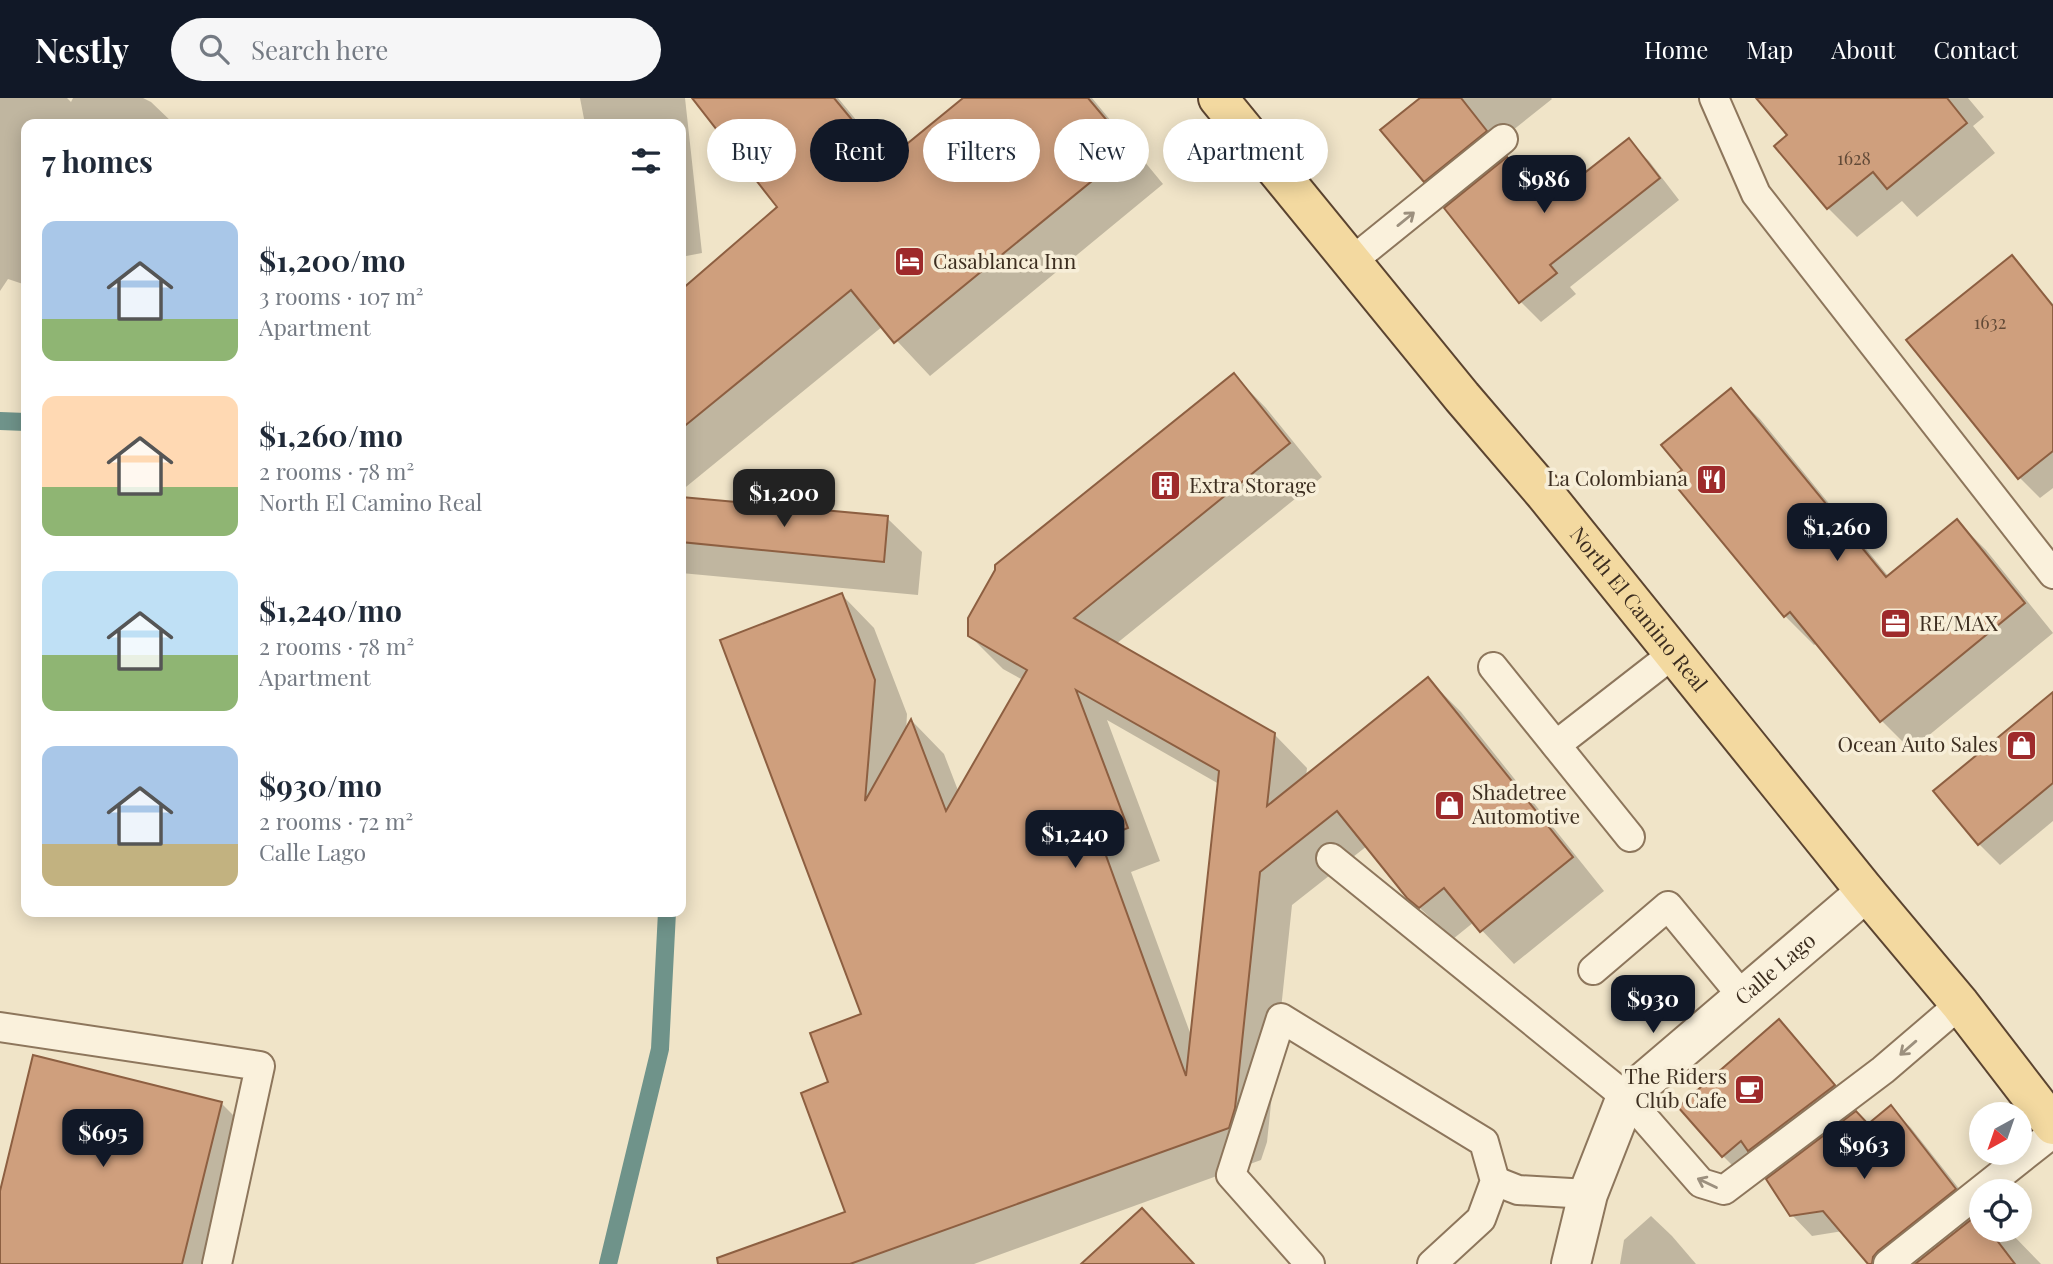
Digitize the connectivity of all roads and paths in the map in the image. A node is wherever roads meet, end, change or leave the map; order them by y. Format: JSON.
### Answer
{"nodes":[{"id":1,"x":1218,"y":98,"type":"edge"},
{"id":2,"x":1714,"y":98,"type":"edge"},
{"id":3,"x":1503,"y":139,"type":"dead end"},
{"id":4,"x":1352,"y":261,"type":"junction"},
{"id":5,"x":2053,"y":574,"type":"edge"},
{"id":6,"x":1673,"y":654,"type":"junction"},
{"id":7,"x":1493,"y":667,"type":"dead end"},
{"id":8,"x":1556,"y":745,"type":"junction"},
{"id":9,"x":1630,"y":837,"type":"dead end"},
{"id":10,"x":1331,"y":858,"type":"dead end"},
{"id":11,"x":1866,"y":892,"type":"junction"},
{"id":12,"x":1592,"y":970,"type":"dead end"},
{"id":13,"x":1743,"y":996,"type":"junction"},
{"id":14,"x":1960,"y":1004,"type":"junction"},
{"id":15,"x":0,"y":1027,"type":"edge"},
{"id":16,"x":1626,"y":1097,"type":"junction"},
{"id":17,"x":2053,"y":1125,"type":"edge"},
{"id":18,"x":2053,"y":1133,"type":"edge"},
{"id":19,"x":1495,"y":1181,"type":"junction"},
{"id":20,"x":1588,"y":1194,"type":"junction"},
{"id":21,"x":217,"y":1264,"type":"edge"},
{"id":22,"x":1310,"y":1264,"type":"edge"},
{"id":23,"x":1432,"y":1264,"type":"edge"},
{"id":24,"x":1571,"y":1264,"type":"edge"},
{"id":25,"x":1888,"y":1264,"type":"edge"}],
"edges":[{"from":1,"to":4,"type":"main road","name":"North El Camino Real"},
{"from":2,"to":5,"type":"lane"},
{"from":4,"to":3,"type":"lane","one_way":true},
{"from":4,"to":6,"type":"main road","name":"North El Camino Real"},
{"from":6,"to":8,"type":"lane"},
{"from":6,"to":11,"type":"main road","name":"North El Camino Real"},
{"from":7,"to":8,"type":"lane"},
{"from":8,"to":9,"type":"lane"},
{"from":10,"to":16,"type":"lane"},
{"from":11,"to":13,"type":"street","name":"Calle Lago"},
{"from":11,"to":14,"type":"main road","name":"North El Camino Real"},
{"from":12,"to":13,"type":"lane"},
{"from":13,"to":16,"type":"street","name":"Calle Lago"},
{"from":14,"to":16,"type":"lane","one_way":true},
{"from":14,"to":17,"type":"main road","name":"North El Camino Real"},
{"from":15,"to":21,"type":"lane"},
{"from":16,"to":20,"type":"street","name":"Calle Lago"},
{"from":18,"to":25,"type":"lane"},
{"from":19,"to":20,"type":"lane"},
{"from":19,"to":22,"type":"lane"},
{"from":19,"to":23,"type":"lane"},
{"from":20,"to":24,"type":"street","name":"Calle Lago"}]}
